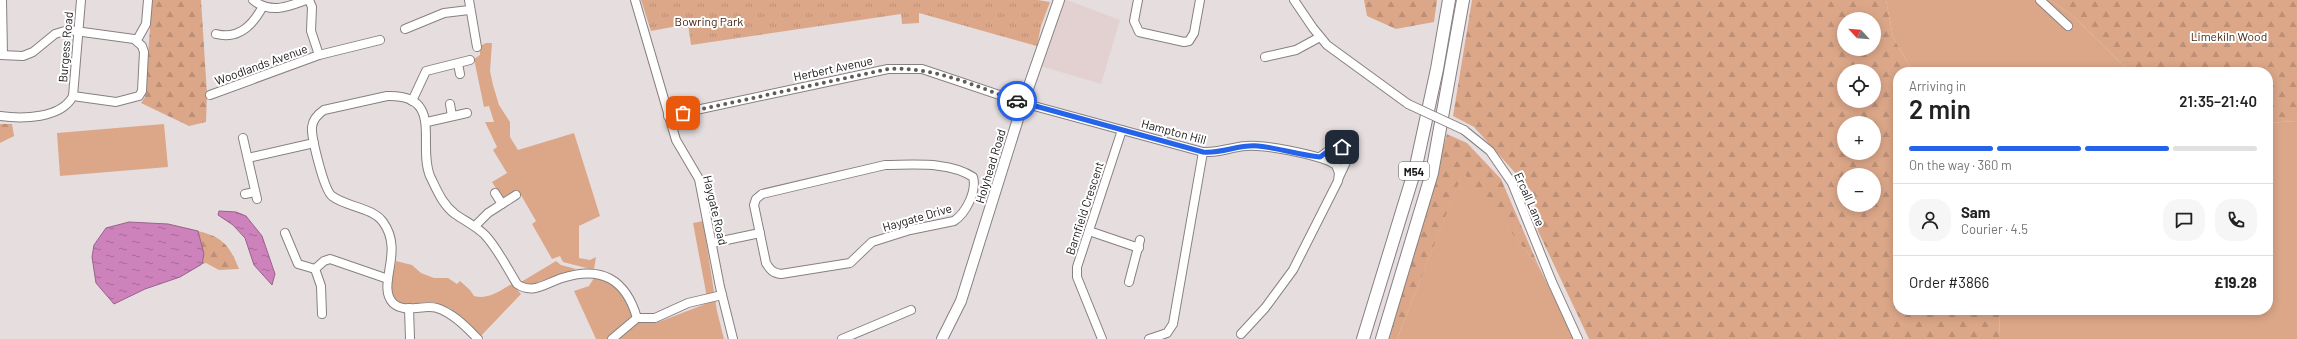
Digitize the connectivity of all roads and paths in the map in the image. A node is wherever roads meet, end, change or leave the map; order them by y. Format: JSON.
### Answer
{"nodes":[{"id":1,"x":2,"y":0,"type":"edge"},
{"id":2,"x":81,"y":0,"type":"edge"},
{"id":3,"x":148,"y":0,"type":"edge"},
{"id":4,"x":253,"y":0,"type":"edge"},
{"id":5,"x":306,"y":0,"type":"edge"},
{"id":6,"x":309,"y":0,"type":"edge"},
{"id":7,"x":469,"y":0,"type":"edge"},
{"id":8,"x":635,"y":0,"type":"edge"},
{"id":9,"x":1059,"y":0,"type":"edge"},
{"id":10,"x":1138,"y":0,"type":"edge"},
{"id":11,"x":1200,"y":0,"type":"edge"},
{"id":12,"x":1294,"y":0,"type":"edge"},
{"id":13,"x":1449,"y":0,"type":"edge"},
{"id":14,"x":1462,"y":0,"type":"edge"},
{"id":15,"x":2040,"y":0,"type":"edge"},
{"id":16,"x":264,"y":6,"type":"junction"},
{"id":17,"x":469,"y":10,"type":"junction"},
{"id":18,"x":2068,"y":26,"type":"dead end"},
{"id":19,"x":405,"y":29,"type":"dead end"},
{"id":20,"x":78,"y":31,"type":"junction"},
{"id":21,"x":216,"y":34,"type":"dead end"},
{"id":22,"x":1320,"y":37,"type":"junction"},
{"id":23,"x":137,"y":40,"type":"junction"},
{"id":24,"x":380,"y":40,"type":"dead end"},
{"id":25,"x":478,"y":47,"type":"dead end"},
{"id":26,"x":2,"y":54,"type":"edge"},
{"id":27,"x":319,"y":55,"type":"junction"},
{"id":28,"x":1265,"y":57,"type":"dead end"},
{"id":29,"x":470,"y":60,"type":"dead end"},
{"id":30,"x":458,"y":64,"type":"junction"},
{"id":31,"x":460,"y":74,"type":"dead end"},
{"id":32,"x":210,"y":95,"type":"dead end"},
{"id":33,"x":73,"y":96,"type":"junction"},
{"id":34,"x":412,"y":100,"type":"junction"},
{"id":35,"x":1023,"y":103,"type":"junction"},
{"id":36,"x":450,"y":104,"type":"dead end"},
{"id":37,"x":467,"y":113,"type":"dead end"},
{"id":38,"x":0,"y":116,"type":"edge"},
{"id":39,"x":452,"y":116,"type":"junction"},
{"id":40,"x":668,"y":116,"type":"junction"},
{"id":41,"x":427,"y":122,"type":"junction"},
{"id":42,"x":1122,"y":130,"type":"junction"},
{"id":43,"x":243,"y":138,"type":"dead end"},
{"id":44,"x":314,"y":143,"type":"junction"},
{"id":45,"x":1203,"y":152,"type":"junction"},
{"id":46,"x":1320,"y":157,"type":"junction"},
{"id":47,"x":248,"y":158,"type":"junction"},
{"id":48,"x":1339,"y":177,"type":"junction"},
{"id":49,"x":495,"y":193,"type":"dead end"},
{"id":50,"x":245,"y":194,"type":"dead end"},
{"id":51,"x":516,"y":195,"type":"dead end"},
{"id":52,"x":502,"y":204,"type":"junction"},
{"id":53,"x":475,"y":226,"type":"junction"},
{"id":54,"x":1089,"y":231,"type":"junction"},
{"id":55,"x":285,"y":233,"type":"dead end"},
{"id":56,"x":760,"y":233,"type":"junction"},
{"id":57,"x":712,"y":243,"type":"junction"},
{"id":58,"x":315,"y":269,"type":"junction"},
{"id":59,"x":388,"y":279,"type":"junction"},
{"id":60,"x":1129,"y":282,"type":"dead end"},
{"id":61,"x":722,"y":295,"type":"junction"},
{"id":62,"x":409,"y":308,"type":"junction"},
{"id":63,"x":911,"y":310,"type":"dead end"},
{"id":64,"x":322,"y":314,"type":"dead end"},
{"id":65,"x":637,"y":318,"type":"junction"},
{"id":66,"x":1241,"y":334,"type":"dead end"},
{"id":67,"x":410,"y":339,"type":"edge"},
{"id":68,"x":478,"y":339,"type":"edge"},
{"id":69,"x":612,"y":339,"type":"edge"},
{"id":70,"x":733,"y":339,"type":"edge"},
{"id":71,"x":842,"y":339,"type":"edge"},
{"id":72,"x":942,"y":339,"type":"edge"},
{"id":73,"x":1102,"y":339,"type":"edge"},
{"id":74,"x":1149,"y":339,"type":"edge"},
{"id":75,"x":1363,"y":339,"type":"edge"},
{"id":76,"x":1382,"y":339,"type":"edge"},
{"id":77,"x":1578,"y":339,"type":"edge"}],
"edges":[{"from":1,"to":26,"type":"street"},
{"from":2,"to":20,"type":"street","name":"Burgess Road"},
{"from":3,"to":23,"type":"street"},
{"from":4,"to":16,"type":"street"},
{"from":5,"to":16,"type":"street"},
{"from":6,"to":27,"type":"street","name":"Woodlands Avenue"},
{"from":7,"to":17,"type":"street"},
{"from":8,"to":40,"type":"street","name":"Haygate Road"},
{"from":9,"to":35,"type":"main road","name":"Holyhead Road"},
{"from":10,"to":11,"type":"street"},
{"from":12,"to":22,"type":"street","name":"Ercall Lane"},
{"from":13,"to":75,"type":"highway","number":"M54"},
{"from":14,"to":76,"type":"highway","number":"M54"},
{"from":15,"to":18,"type":"street"},
{"from":16,"to":21,"type":"street"},
{"from":17,"to":19,"type":"street"},
{"from":17,"to":25,"type":"street"},
{"from":20,"to":23,"type":"street"},
{"from":20,"to":26,"type":"street"},
{"from":20,"to":33,"type":"street","name":"Burgess Road"},
{"from":22,"to":28,"type":"street"},
{"from":22,"to":77,"type":"street","name":"Ercall Lane","bridge":true},
{"from":23,"to":33,"type":"street"},
{"from":24,"to":27,"type":"street","name":"Woodlands Avenue"},
{"from":27,"to":32,"type":"street","name":"Woodlands Avenue"},
{"from":29,"to":30,"type":"street"},
{"from":30,"to":31,"type":"street"},
{"from":30,"to":34,"type":"street"},
{"from":33,"to":38,"type":"street"},
{"from":34,"to":41,"type":"street"},
{"from":34,"to":44,"type":"street"},
{"from":35,"to":40,"type":"street","name":"Herbert Avenue"},
{"from":35,"to":42,"type":"street","name":"Hampton Hill"},
{"from":35,"to":72,"type":"main road","name":"Holyhead Road"},
{"from":36,"to":39,"type":"street"},
{"from":37,"to":39,"type":"street"},
{"from":39,"to":41,"type":"street"},
{"from":40,"to":57,"type":"street","name":"Haygate Road"},
{"from":41,"to":53,"type":"street"},
{"from":42,"to":45,"type":"street","name":"Hampton Hill"},
{"from":42,"to":54,"type":"street","name":"Barnfield Crescent"},
{"from":43,"to":47,"type":"street"},
{"from":44,"to":47,"type":"street"},
{"from":44,"to":59,"type":"street"},
{"from":45,"to":46,"type":"street","name":"Hampton Hill"},
{"from":45,"to":74,"type":"street"},
{"from":46,"to":48,"type":"street","name":"Hampton Hill"},
{"from":46,"to":48,"type":"street"},
{"from":47,"to":50,"type":"street"},
{"from":48,"to":66,"type":"street"},
{"from":49,"to":52,"type":"street"},
{"from":51,"to":52,"type":"street"},
{"from":52,"to":53,"type":"street"},
{"from":53,"to":65,"type":"street"},
{"from":54,"to":60,"type":"street"},
{"from":54,"to":73,"type":"street","name":"Barnfield Crescent"},
{"from":55,"to":58,"type":"street"},
{"from":56,"to":56,"type":"street","name":"Haygate Drive"},
{"from":56,"to":57,"type":"street"},
{"from":57,"to":61,"type":"street","name":"Haygate Road"},
{"from":58,"to":59,"type":"street"},
{"from":58,"to":64,"type":"street"},
{"from":59,"to":62,"type":"street"},
{"from":61,"to":65,"type":"street"},
{"from":61,"to":70,"type":"street","name":"Haygate Road"},
{"from":62,"to":67,"type":"street"},
{"from":62,"to":68,"type":"street"},
{"from":63,"to":71,"type":"street"},
{"from":65,"to":69,"type":"street"}]}
